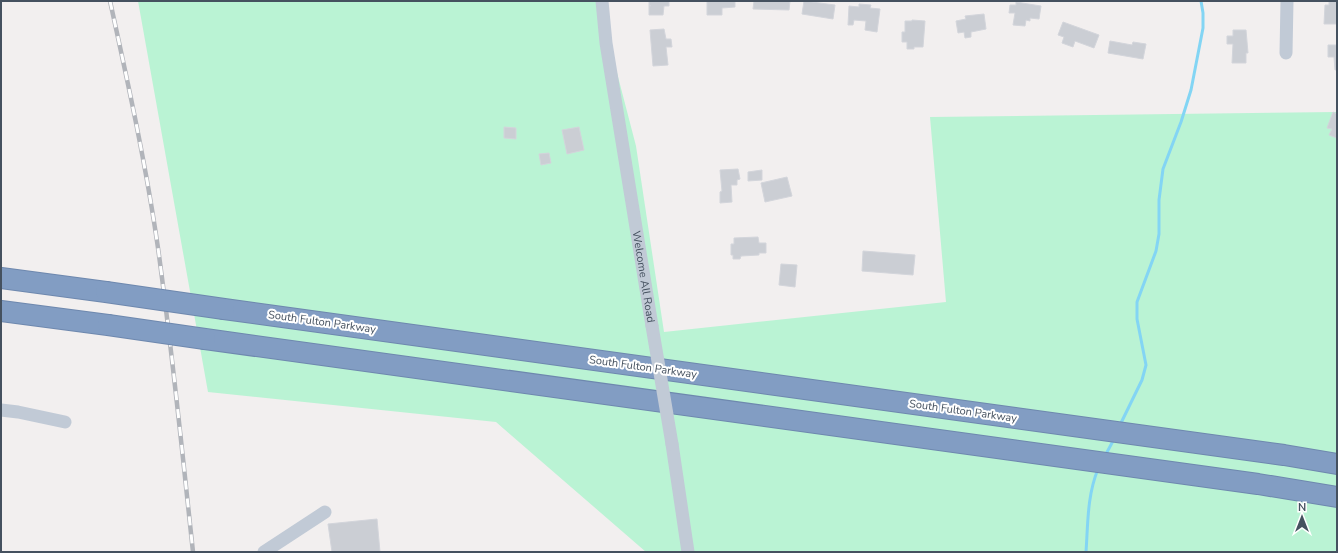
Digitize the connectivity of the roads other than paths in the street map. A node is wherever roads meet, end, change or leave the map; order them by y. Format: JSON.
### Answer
{"nodes":[{"id":1,"x":602,"y":1,"type":"edge"},
{"id":2,"x":1286,"y":1,"type":"edge"},
{"id":3,"x":1286,"y":53,"type":"dead end"},
{"id":4,"x":1,"y":278,"type":"edge"},
{"id":5,"x":1,"y":311,"type":"edge"},
{"id":6,"x":1,"y":410,"type":"edge"},
{"id":7,"x":65,"y":422,"type":"dead end"},
{"id":8,"x":1284,"y":455,"type":"junction"},
{"id":9,"x":1337,"y":460,"type":"edge"},
{"id":10,"x":1337,"y":464,"type":"edge"},
{"id":11,"x":1258,"y":484,"type":"junction"},
{"id":12,"x":1337,"y":497,"type":"edge"},
{"id":13,"x":1337,"y":504,"type":"edge"},
{"id":14,"x":325,"y":512,"type":"dead end"},
{"id":15,"x":264,"y":552,"type":"edge"},
{"id":16,"x":688,"y":552,"type":"edge"}],
"edges":[{"from":1,"to":16,"type":"street","name":"Welcome All Road","bridge":true},
{"from":2,"to":3,"type":"street"},
{"from":4,"to":8,"type":"highway","name":"South Fulton Parkway","bridge":true},
{"from":5,"to":11,"type":"highway","bridge":true},
{"from":6,"to":7,"type":"street"},
{"from":8,"to":9,"type":"highway"},
{"from":8,"to":10,"type":"highway"},
{"from":11,"to":12,"type":"highway"},
{"from":11,"to":13,"type":"highway"},
{"from":14,"to":15,"type":"street"}]}
